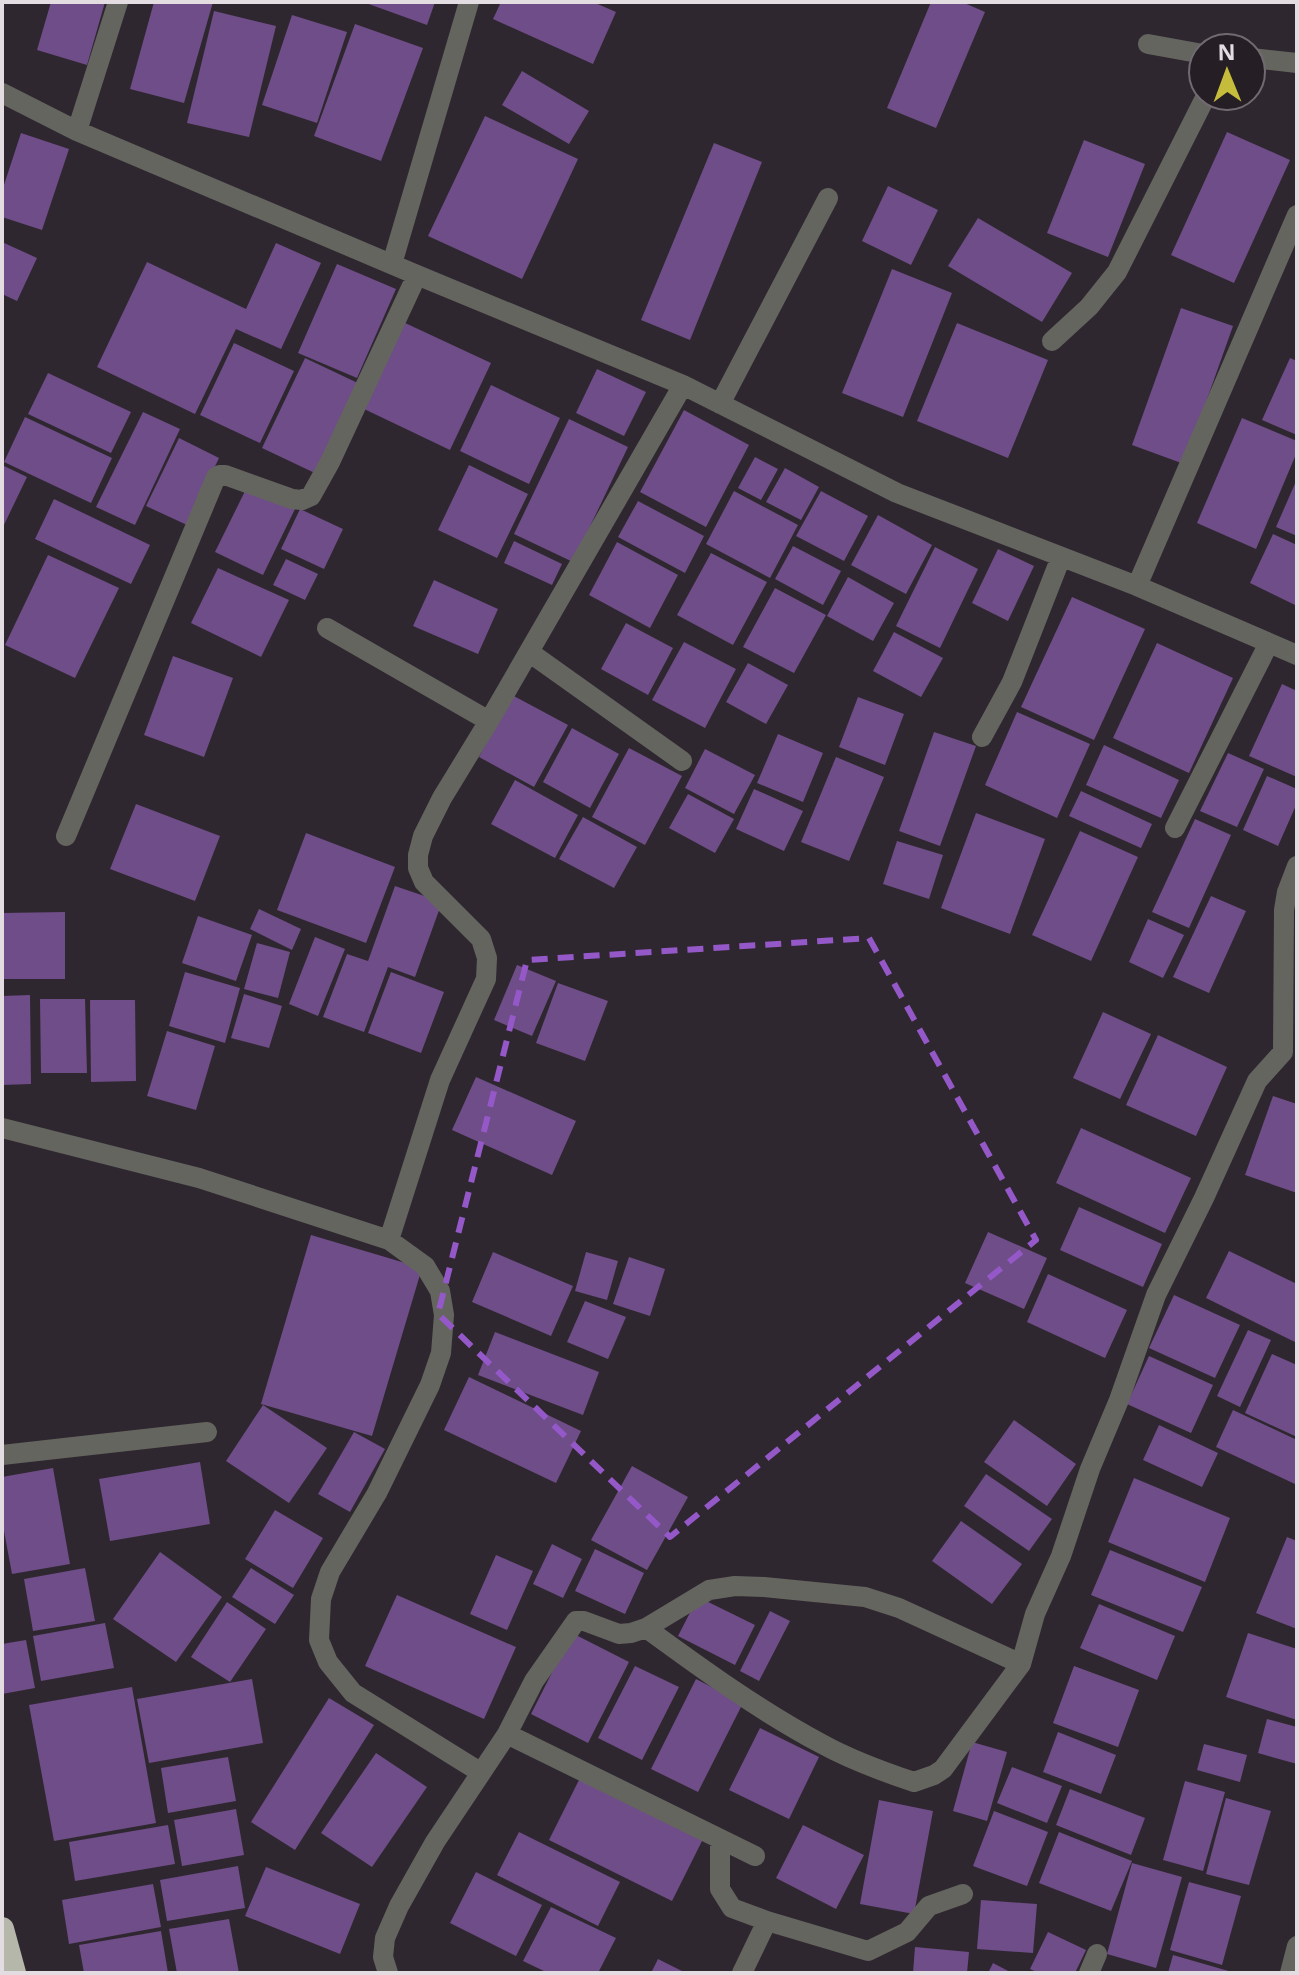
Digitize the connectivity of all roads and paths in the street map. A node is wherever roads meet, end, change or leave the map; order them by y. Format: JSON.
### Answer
{"nodes":[{"id":1,"x":118,"y":2,"type":"edge"},
{"id":2,"x":469,"y":2,"type":"edge"},
{"id":3,"x":1148,"y":44,"type":"dead end"},
{"id":4,"x":1187,"y":51,"type":"edge"},
{"id":5,"x":1267,"y":60,"type":"edge"},
{"id":6,"x":1297,"y":63,"type":"edge"},
{"id":7,"x":2,"y":93,"type":"edge"},
{"id":8,"x":1198,"y":112,"type":"edge"},
{"id":9,"x":77,"y":131,"type":"junction"},
{"id":10,"x":828,"y":198,"type":"dead end"},
{"id":11,"x":1297,"y":215,"type":"edge"},
{"id":12,"x":392,"y":264,"type":"junction"},
{"id":13,"x":417,"y":275,"type":"junction"},
{"id":14,"x":1052,"y":341,"type":"dead end"},
{"id":15,"x":683,"y":385,"type":"junction"},
{"id":16,"x":720,"y":404,"type":"junction"},
{"id":17,"x":1061,"y":557,"type":"junction"},
{"id":18,"x":1137,"y":586,"type":"junction"},
{"id":19,"x":327,"y":628,"type":"dead end"},
{"id":20,"x":1269,"y":643,"type":"junction"},
{"id":21,"x":529,"y":652,"type":"junction"},
{"id":22,"x":1297,"y":655,"type":"edge"},
{"id":23,"x":489,"y":721,"type":"junction"},
{"id":24,"x":982,"y":737,"type":"dead end"},
{"id":25,"x":682,"y":761,"type":"dead end"},
{"id":26,"x":1175,"y":828,"type":"dead end"},
{"id":27,"x":66,"y":836,"type":"dead end"},
{"id":28,"x":1297,"y":866,"type":"edge"},
{"id":29,"x":1290,"y":1056,"type":"edge"},
{"id":30,"x":2,"y":1128,"type":"edge"},
{"id":31,"x":389,"y":1240,"type":"junction"},
{"id":32,"x":207,"y":1432,"type":"dead end"},
{"id":33,"x":2,"y":1455,"type":"edge"},
{"id":34,"x":646,"y":1628,"type":"junction"},
{"id":35,"x":1021,"y":1664,"type":"junction"},
{"id":36,"x":507,"y":1734,"type":"junction"},
{"id":37,"x":480,"y":1772,"type":"junction"},
{"id":38,"x":720,"y":1839,"type":"junction"},
{"id":39,"x":755,"y":1856,"type":"dead end"},
{"id":40,"x":963,"y":1894,"type":"dead end"},
{"id":41,"x":767,"y":1921,"type":"junction"},
{"id":42,"x":2,"y":1929,"type":"edge"},
{"id":43,"x":1297,"y":1946,"type":"edge"},
{"id":44,"x":14,"y":1973,"type":"edge"},
{"id":45,"x":388,"y":1973,"type":"edge"},
{"id":46,"x":742,"y":1973,"type":"edge"},
{"id":47,"x":1290,"y":1973,"type":"edge"}],
"edges":[{"from":1,"to":9,"type":"street"},
{"from":2,"to":12,"type":"street"},
{"from":3,"to":4,"type":"street"},
{"from":5,"to":6,"type":"street"},
{"from":7,"to":9,"type":"street"},
{"from":8,"to":14,"type":"street"},
{"from":9,"to":12,"type":"street"},
{"from":10,"to":16,"type":"street"},
{"from":11,"to":18,"type":"street"},
{"from":12,"to":13,"type":"street"},
{"from":13,"to":15,"type":"street"},
{"from":13,"to":27,"type":"street"},
{"from":15,"to":16,"type":"street"},
{"from":15,"to":21,"type":"street"},
{"from":16,"to":17,"type":"street"},
{"from":17,"to":18,"type":"street"},
{"from":17,"to":24,"type":"street"},
{"from":18,"to":20,"type":"street"},
{"from":19,"to":23,"type":"street"},
{"from":20,"to":22,"type":"street"},
{"from":20,"to":26,"type":"street"},
{"from":21,"to":23,"type":"street"},
{"from":21,"to":25,"type":"street"},
{"from":23,"to":31,"type":"street"},
{"from":28,"to":29,"type":"street"},
{"from":29,"to":35,"type":"street"},
{"from":30,"to":31,"type":"street"},
{"from":31,"to":37,"type":"street"},
{"from":32,"to":33,"type":"street"},
{"from":34,"to":35,"type":"street"},
{"from":34,"to":35,"type":"street"},
{"from":34,"to":36,"type":"street"},
{"from":36,"to":37,"type":"street"},
{"from":36,"to":38,"type":"street"},
{"from":37,"to":45,"type":"street"},
{"from":38,"to":39,"type":"street"},
{"from":38,"to":41,"type":"street"},
{"from":40,"to":41,"type":"street"},
{"from":41,"to":46,"type":"street"},
{"from":42,"to":44,"type":"highway"},
{"from":43,"to":47,"type":"street"}]}
